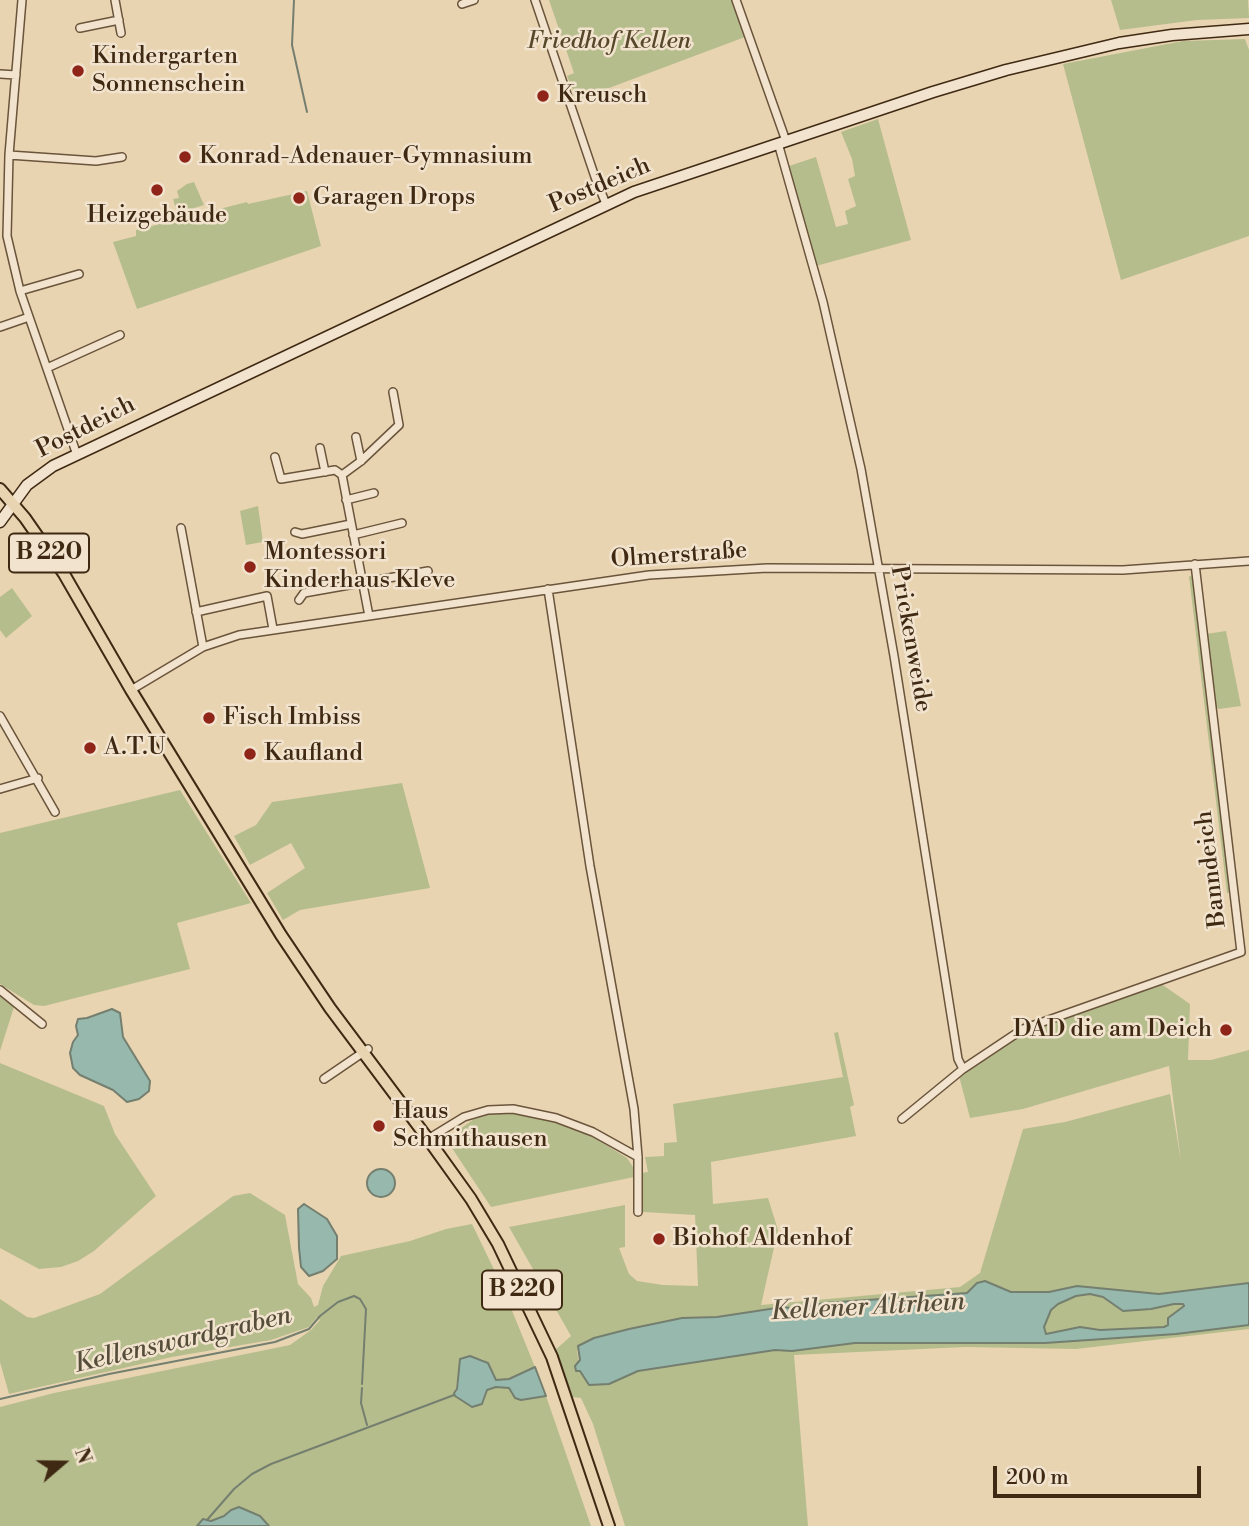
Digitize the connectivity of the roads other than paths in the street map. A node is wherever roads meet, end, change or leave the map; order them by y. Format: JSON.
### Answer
{"nodes":[{"id":1,"x":22,"y":0,"type":"edge"},
{"id":2,"x":115,"y":0,"type":"edge"},
{"id":3,"x":474,"y":0,"type":"edge"},
{"id":4,"x":535,"y":0,"type":"edge"},
{"id":5,"x":736,"y":0,"type":"edge"},
{"id":6,"x":462,"y":4,"type":"dead end"},
{"id":7,"x":119,"y":20,"type":"junction"},
{"id":8,"x":80,"y":28,"type":"dead end"},
{"id":9,"x":1249,"y":29,"type":"edge"},
{"id":10,"x":121,"y":33,"type":"dead end"},
{"id":11,"x":0,"y":74,"type":"edge"},
{"id":12,"x":16,"y":75,"type":"junction"},
{"id":13,"x":782,"y":142,"type":"junction"},
{"id":14,"x":9,"y":155,"type":"junction"},
{"id":15,"x":122,"y":156,"type":"dead end"},
{"id":16,"x":606,"y":204,"type":"junction"},
{"id":17,"x":79,"y":274,"type":"dead end"},
{"id":18,"x":20,"y":291,"type":"junction"},
{"id":19,"x":29,"y":317,"type":"junction"},
{"id":20,"x":0,"y":327,"type":"edge"},
{"id":21,"x":120,"y":335,"type":"dead end"},
{"id":22,"x":47,"y":368,"type":"junction"},
{"id":23,"x":393,"y":392,"type":"dead end"},
{"id":24,"x":356,"y":437,"type":"dead end"},
{"id":25,"x":320,"y":448,"type":"dead end"},
{"id":26,"x":77,"y":454,"type":"junction"},
{"id":27,"x":275,"y":457,"type":"dead end"},
{"id":28,"x":362,"y":461,"type":"junction"},
{"id":29,"x":325,"y":472,"type":"junction"},
{"id":30,"x":342,"y":475,"type":"junction"},
{"id":31,"x":0,"y":489,"type":"edge"},
{"id":32,"x":374,"y":493,"type":"dead end"},
{"id":33,"x":346,"y":500,"type":"junction"},
{"id":34,"x":13,"y":503,"type":"junction"},
{"id":35,"x":23,"y":515,"type":"junction"},
{"id":36,"x":1,"y":521,"type":"edge"},
{"id":37,"x":402,"y":523,"type":"dead end"},
{"id":38,"x":351,"y":524,"type":"junction"},
{"id":39,"x":181,"y":528,"type":"dead end"},
{"id":40,"x":295,"y":532,"type":"dead end"},
{"id":41,"x":353,"y":535,"type":"junction"},
{"id":42,"x":1249,"y":561,"type":"edge"},
{"id":43,"x":1195,"y":564,"type":"junction"},
{"id":44,"x":879,"y":569,"type":"junction"},
{"id":45,"x":428,"y":571,"type":"dead end"},
{"id":46,"x":363,"y":584,"type":"junction"},
{"id":47,"x":548,"y":589,"type":"junction"},
{"id":48,"x":299,"y":600,"type":"dead end"},
{"id":49,"x":196,"y":611,"type":"junction"},
{"id":50,"x":369,"y":616,"type":"junction"},
{"id":51,"x":273,"y":629,"type":"junction"},
{"id":52,"x":203,"y":646,"type":"junction"},
{"id":53,"x":131,"y":690,"type":"junction"},
{"id":54,"x":0,"y":716,"type":"edge"},
{"id":55,"x":38,"y":778,"type":"junction"},
{"id":56,"x":0,"y":789,"type":"edge"},
{"id":57,"x":55,"y":812,"type":"dead end"},
{"id":58,"x":0,"y":990,"type":"edge"},
{"id":59,"x":42,"y":1024,"type":"dead end"},
{"id":60,"x":365,"y":1051,"type":"junction"},
{"id":61,"x":963,"y":1069,"type":"junction"},
{"id":62,"x":324,"y":1079,"type":"dead end"},
{"id":63,"x":902,"y":1119,"type":"dead end"},
{"id":64,"x":428,"y":1139,"type":"junction"},
{"id":65,"x":638,"y":1157,"type":"junction"},
{"id":66,"x":638,"y":1212,"type":"dead end"},
{"id":67,"x":609,"y":1526,"type":"edge"}],
"edges":[{"from":1,"to":12,"type":"street"},
{"from":2,"to":7,"type":"street"},
{"from":3,"to":6,"type":"street"},
{"from":4,"to":16,"type":"street"},
{"from":5,"to":13,"type":"street","name":"Prickenweide"},
{"from":7,"to":8,"type":"street"},
{"from":7,"to":10,"type":"street"},
{"from":9,"to":13,"type":"main road","name":"Postdeich"},
{"from":11,"to":12,"type":"street"},
{"from":12,"to":14,"type":"street"},
{"from":13,"to":16,"type":"main road","name":"Postdeich"},
{"from":13,"to":44,"type":"street","name":"Prickenweide"},
{"from":14,"to":15,"type":"street"},
{"from":14,"to":18,"type":"street"},
{"from":16,"to":26,"type":"main road","name":"Postdeich"},
{"from":17,"to":18,"type":"street"},
{"from":18,"to":19,"type":"street"},
{"from":19,"to":20,"type":"street"},
{"from":19,"to":22,"type":"street"},
{"from":21,"to":22,"type":"street"},
{"from":22,"to":26,"type":"street"},
{"from":23,"to":28,"type":"street"},
{"from":24,"to":28,"type":"street"},
{"from":25,"to":29,"type":"street"},
{"from":26,"to":34,"type":"main road","name":"Postdeich"},
{"from":27,"to":29,"type":"street"},
{"from":28,"to":30,"type":"street"},
{"from":29,"to":30,"type":"street"},
{"from":30,"to":33,"type":"street"},
{"from":31,"to":34,"type":"main road","number":"B 220"},
{"from":32,"to":33,"type":"street"},
{"from":33,"to":38,"type":"street"},
{"from":34,"to":35,"type":"main road","number":"B 220"},
{"from":34,"to":36,"type":"main road","name":"Postdeich"},
{"from":35,"to":36,"type":"main road"},
{"from":35,"to":53,"type":"main road","number":"B 220"},
{"from":37,"to":41,"type":"street"},
{"from":38,"to":40,"type":"street"},
{"from":38,"to":41,"type":"street"},
{"from":39,"to":49,"type":"street"},
{"from":41,"to":46,"type":"street"},
{"from":42,"to":43,"type":"street","name":"Olmerstraße"},
{"from":43,"to":44,"type":"street","name":"Olmerstraße"},
{"from":43,"to":61,"type":"street","name":"Banndeich"},
{"from":44,"to":47,"type":"street","name":"Olmerstraße"},
{"from":44,"to":61,"type":"street","name":"Prickenweide"},
{"from":45,"to":46,"type":"street"},
{"from":46,"to":48,"type":"street"},
{"from":46,"to":50,"type":"street"},
{"from":47,"to":50,"type":"street","name":"Olmerstraße"},
{"from":47,"to":65,"type":"street"},
{"from":49,"to":51,"type":"street"},
{"from":49,"to":52,"type":"street"},
{"from":50,"to":51,"type":"street","name":"Olmerstraße"},
{"from":51,"to":52,"type":"street","name":"Olmerstraße"},
{"from":52,"to":53,"type":"street","name":"Olmerstraße"},
{"from":53,"to":60,"type":"main road","number":"B 220"},
{"from":54,"to":55,"type":"street"},
{"from":55,"to":56,"type":"street"},
{"from":55,"to":57,"type":"street"},
{"from":58,"to":59,"type":"street"},
{"from":60,"to":62,"type":"street"},
{"from":60,"to":64,"type":"main road","number":"B 220"},
{"from":61,"to":63,"type":"street"},
{"from":64,"to":65,"type":"street"},
{"from":64,"to":67,"type":"main road","number":"B 220"},
{"from":65,"to":66,"type":"street"}]}
